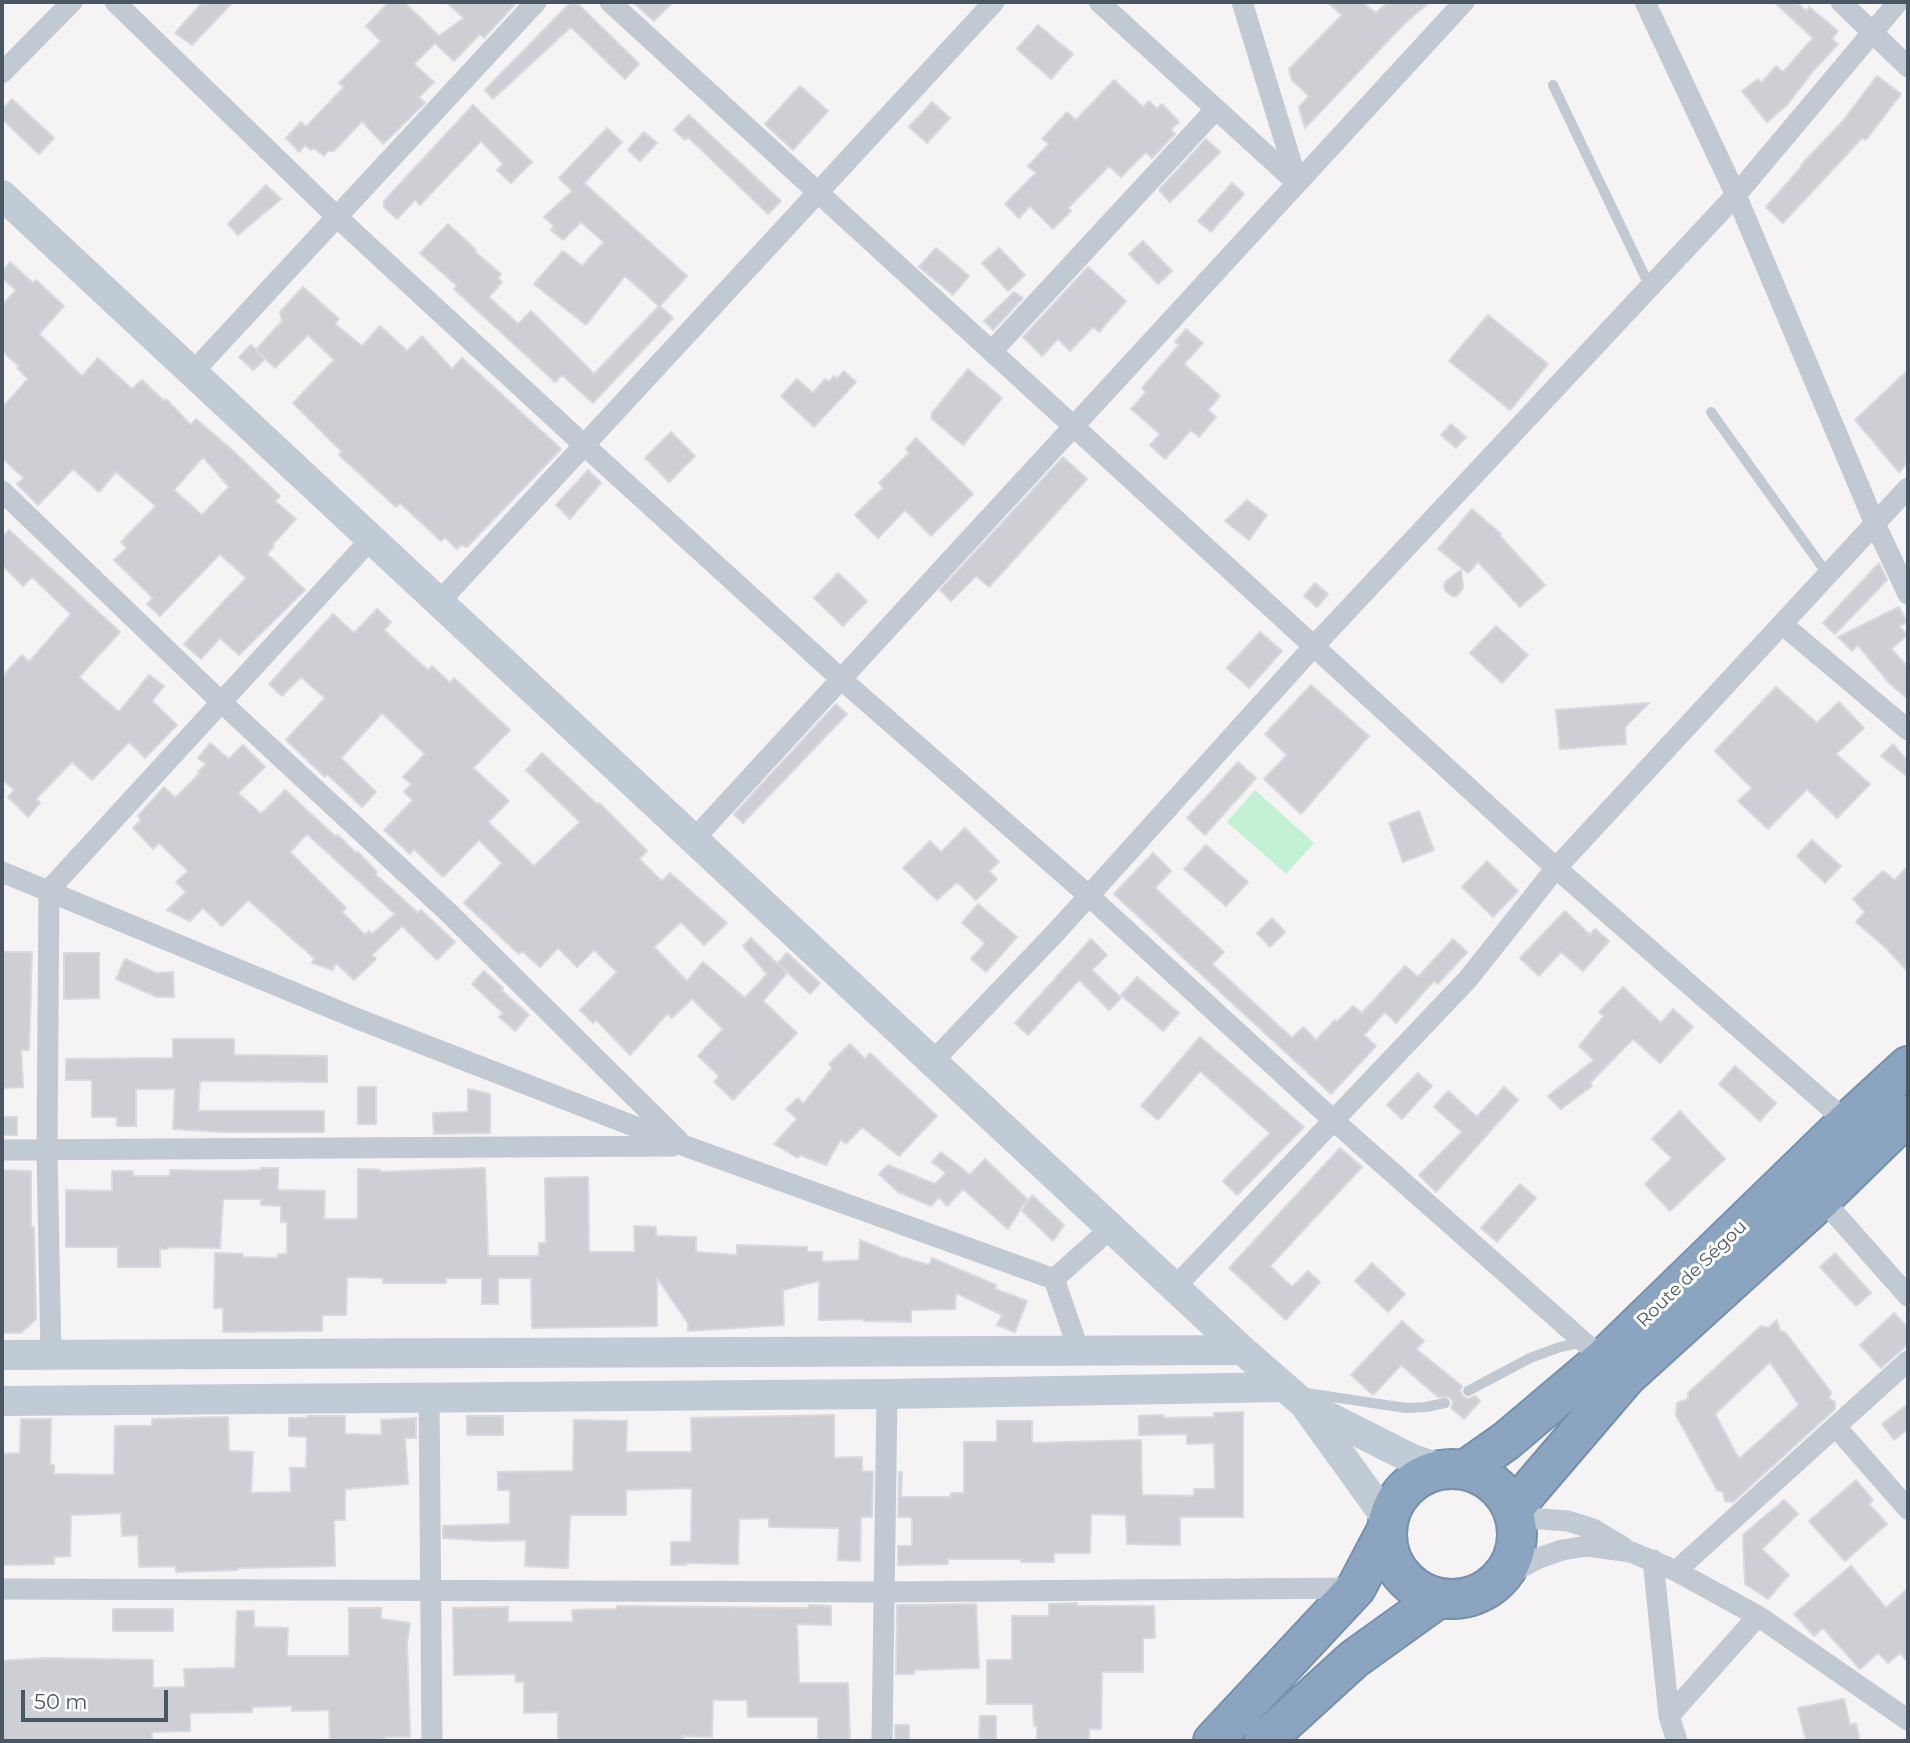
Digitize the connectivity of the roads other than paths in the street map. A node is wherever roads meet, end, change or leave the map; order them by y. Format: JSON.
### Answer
{"nodes":[{"id":1,"x":115,"y":2,"type":"edge"},
{"id":2,"x":536,"y":2,"type":"edge"},
{"id":3,"x":610,"y":2,"type":"edge"},
{"id":4,"x":994,"y":2,"type":"edge"},
{"id":5,"x":1098,"y":2,"type":"edge"},
{"id":6,"x":1242,"y":2,"type":"edge"},
{"id":7,"x":1464,"y":2,"type":"edge"},
{"id":8,"x":1645,"y":2,"type":"edge"},
{"id":9,"x":1841,"y":2,"type":"edge"},
{"id":10,"x":1898,"y":2,"type":"edge"},
{"id":11,"x":64,"y":4,"type":"edge"},
{"id":12,"x":1872,"y":30,"type":"junction"},
{"id":13,"x":1908,"y":67,"type":"edge"},
{"id":14,"x":2,"y":73,"type":"edge"},
{"id":15,"x":1553,"y":85,"type":"dead end"},
{"id":16,"x":1216,"y":109,"type":"junction"},
{"id":17,"x":1297,"y":183,"type":"junction"},
{"id":18,"x":818,"y":192,"type":"junction"},
{"id":19,"x":2,"y":195,"type":"edge"},
{"id":20,"x":1736,"y":195,"type":"junction"},
{"id":21,"x":337,"y":217,"type":"junction"},
{"id":22,"x":1650,"y":287,"type":"junction"},
{"id":23,"x":992,"y":351,"type":"junction"},
{"id":24,"x":192,"y":373,"type":"junction"},
{"id":25,"x":1711,"y":412,"type":"dead end"},
{"id":26,"x":1074,"y":426,"type":"junction"},
{"id":27,"x":584,"y":445,"type":"junction"},
{"id":28,"x":1908,"y":488,"type":"edge"},
{"id":29,"x":2,"y":491,"type":"edge"},
{"id":30,"x":1875,"y":524,"type":"junction"},
{"id":31,"x":371,"y":539,"type":"junction"},
{"id":32,"x":1828,"y":575,"type":"junction"},
{"id":33,"x":1908,"y":594,"type":"edge"},
{"id":34,"x":439,"y":602,"type":"junction"},
{"id":35,"x":1782,"y":624,"type":"junction"},
{"id":36,"x":1314,"y":646,"type":"junction"},
{"id":37,"x":841,"y":679,"type":"junction"},
{"id":38,"x":220,"y":701,"type":"junction"},
{"id":39,"x":1908,"y":730,"type":"edge"},
{"id":40,"x":694,"y":839,"type":"junction"},
{"id":41,"x":1556,"y":868,"type":"junction"},
{"id":42,"x":2,"y":872,"type":"edge"},
{"id":43,"x":49,"y":890,"type":"junction"},
{"id":44,"x":1088,"y":895,"type":"junction"},
{"id":45,"x":933,"y":1061,"type":"junction"},
{"id":46,"x":1908,"y":1066,"type":"edge"},
{"id":47,"x":1908,"y":1115,"type":"edge"},
{"id":48,"x":1334,"y":1120,"type":"junction"},
{"id":49,"x":1847,"y":1122,"type":"junction"},
{"id":50,"x":685,"y":1146,"type":"junction"},
{"id":51,"x":2,"y":1150,"type":"edge"},
{"id":52,"x":47,"y":1151,"type":"junction"},
{"id":53,"x":1822,"y":1199,"type":"junction"},
{"id":54,"x":1111,"y":1228,"type":"junction"},
{"id":55,"x":1054,"y":1279,"type":"junction"},
{"id":56,"x":1175,"y":1287,"type":"junction"},
{"id":57,"x":1908,"y":1296,"type":"edge"},
{"id":58,"x":1242,"y":1350,"type":"junction"},
{"id":59,"x":1079,"y":1351,"type":"junction"},
{"id":60,"x":1594,"y":1351,"type":"junction"},
{"id":61,"x":2,"y":1355,"type":"edge"},
{"id":62,"x":51,"y":1355,"type":"junction"},
{"id":63,"x":1908,"y":1361,"type":"edge"},
{"id":64,"x":1468,"y":1391,"type":"dead end"},
{"id":65,"x":887,"y":1394,"type":"junction"},
{"id":66,"x":1292,"y":1394,"type":"junction"},
{"id":67,"x":429,"y":1398,"type":"junction"},
{"id":68,"x":2,"y":1401,"type":"edge"},
{"id":69,"x":1445,"y":1403,"type":"dead end"},
{"id":70,"x":1836,"y":1427,"type":"junction"},
{"id":71,"x":1454,"y":1469,"type":"junction"},
{"id":72,"x":1908,"y":1509,"type":"edge"},
{"id":73,"x":1514,"y":1513,"type":"junction"},
{"id":74,"x":1386,"y":1526,"type":"junction"},
{"id":75,"x":1631,"y":1552,"type":"junction"},
{"id":76,"x":1653,"y":1560,"type":"junction"},
{"id":77,"x":1676,"y":1571,"type":"junction"},
{"id":78,"x":1501,"y":1578,"type":"junction"},
{"id":79,"x":1356,"y":1588,"type":"junction"},
{"id":80,"x":2,"y":1589,"type":"edge"},
{"id":81,"x":431,"y":1590,"type":"junction"},
{"id":82,"x":884,"y":1592,"type":"junction"},
{"id":83,"x":1439,"y":1598,"type":"junction"},
{"id":84,"x":1758,"y":1616,"type":"junction"},
{"id":85,"x":1669,"y":1716,"type":"junction"},
{"id":86,"x":1908,"y":1720,"type":"edge"},
{"id":87,"x":432,"y":1741,"type":"edge"},
{"id":88,"x":882,"y":1741,"type":"edge"},
{"id":89,"x":1213,"y":1741,"type":"edge"},
{"id":90,"x":1264,"y":1741,"type":"edge"},
{"id":91,"x":1677,"y":1741,"type":"edge"}],
"edges":[{"from":1,"to":21,"type":"street"},
{"from":2,"to":21,"type":"street"},
{"from":3,"to":18,"type":"street"},
{"from":4,"to":18,"type":"street"},
{"from":5,"to":16,"type":"street"},
{"from":6,"to":17,"type":"street"},
{"from":7,"to":17,"type":"street"},
{"from":8,"to":20,"type":"street"},
{"from":9,"to":12,"type":"street"},
{"from":10,"to":12,"type":"street"},
{"from":11,"to":14,"type":"street"},
{"from":12,"to":13,"type":"street"},
{"from":12,"to":20,"type":"street"},
{"from":15,"to":22,"type":"lane"},
{"from":16,"to":17,"type":"street"},
{"from":16,"to":23,"type":"street"},
{"from":17,"to":26,"type":"street"},
{"from":18,"to":23,"type":"street"},
{"from":18,"to":27,"type":"street"},
{"from":19,"to":24,"type":"main road"},
{"from":20,"to":22,"type":"street"},
{"from":20,"to":30,"type":"street"},
{"from":21,"to":24,"type":"street"},
{"from":21,"to":27,"type":"street"},
{"from":22,"to":36,"type":"street"},
{"from":23,"to":26,"type":"street"},
{"from":24,"to":31,"type":"main road"},
{"from":25,"to":32,"type":"lane"},
{"from":26,"to":36,"type":"street"},
{"from":26,"to":37,"type":"street"},
{"from":27,"to":34,"type":"street"},
{"from":27,"to":37,"type":"street"},
{"from":28,"to":30,"type":"street"},
{"from":29,"to":38,"type":"street"},
{"from":30,"to":32,"type":"street"},
{"from":30,"to":33,"type":"street"},
{"from":31,"to":34,"type":"main road"},
{"from":31,"to":38,"type":"street"},
{"from":32,"to":35,"type":"street"},
{"from":34,"to":40,"type":"main road"},
{"from":35,"to":39,"type":"street"},
{"from":35,"to":41,"type":"street"},
{"from":36,"to":41,"type":"street"},
{"from":36,"to":44,"type":"street"},
{"from":37,"to":40,"type":"street"},
{"from":37,"to":44,"type":"street"},
{"from":38,"to":43,"type":"street"},
{"from":38,"to":50,"type":"street"},
{"from":40,"to":45,"type":"main road"},
{"from":41,"to":48,"type":"street"},
{"from":41,"to":49,"type":"street"},
{"from":42,"to":43,"type":"street"},
{"from":43,"to":50,"type":"street"},
{"from":43,"to":52,"type":"street"},
{"from":44,"to":45,"type":"street"},
{"from":44,"to":48,"type":"street"},
{"from":45,"to":54,"type":"main road"},
{"from":46,"to":49,"type":"highway","name":"Route de Ségou"},
{"from":47,"to":53,"type":"highway","name":"Route de Ségou"},
{"from":48,"to":56,"type":"street"},
{"from":48,"to":60,"type":"street"},
{"from":49,"to":60,"type":"highway","name":"Route de Ségou"},
{"from":50,"to":52,"type":"street"},
{"from":50,"to":55,"type":"street"},
{"from":51,"to":52,"type":"street"},
{"from":52,"to":62,"type":"street"},
{"from":53,"to":57,"type":"street"},
{"from":53,"to":73,"type":"highway","name":"Route de Ségou"},
{"from":54,"to":55,"type":"street"},
{"from":54,"to":56,"type":"main road"},
{"from":55,"to":59,"type":"street"},
{"from":56,"to":58,"type":"main road"},
{"from":58,"to":59,"type":"main road"},
{"from":58,"to":66,"type":"main road"},
{"from":59,"to":62,"type":"main road"},
{"from":60,"to":64,"type":"lane"},
{"from":60,"to":71,"type":"highway","name":"Route de Ségou"},
{"from":61,"to":62,"type":"main road"},
{"from":63,"to":70,"type":"street"},
{"from":65,"to":66,"type":"main road"},
{"from":65,"to":67,"type":"main road"},
{"from":65,"to":82,"type":"street"},
{"from":66,"to":69,"type":"lane"},
{"from":66,"to":71,"type":"main road"},
{"from":66,"to":74,"type":"main road"},
{"from":67,"to":68,"type":"main road"},
{"from":67,"to":81,"type":"street"},
{"from":70,"to":72,"type":"street"},
{"from":70,"to":77,"type":"street"},
{"from":71,"to":73,"type":"highway"},
{"from":71,"to":74,"type":"highway","name":"Route de Ségou"},
{"from":73,"to":75,"type":"street"},
{"from":73,"to":78,"type":"highway"},
{"from":74,"to":79,"type":"highway","name":"Route de Ségou"},
{"from":74,"to":83,"type":"highway"},
{"from":75,"to":76,"type":"street"},
{"from":75,"to":78,"type":"street"},
{"from":76,"to":77,"type":"street"},
{"from":76,"to":85,"type":"street"},
{"from":77,"to":84,"type":"street"},
{"from":78,"to":83,"type":"highway"},
{"from":79,"to":82,"type":"street"},
{"from":79,"to":89,"type":"highway","name":"Route de Ségou"},
{"from":80,"to":81,"type":"street"},
{"from":81,"to":82,"type":"street"},
{"from":81,"to":87,"type":"street"},
{"from":82,"to":88,"type":"street"},
{"from":83,"to":90,"type":"highway"},
{"from":84,"to":85,"type":"street"},
{"from":84,"to":86,"type":"street"},
{"from":85,"to":91,"type":"street"}]}
